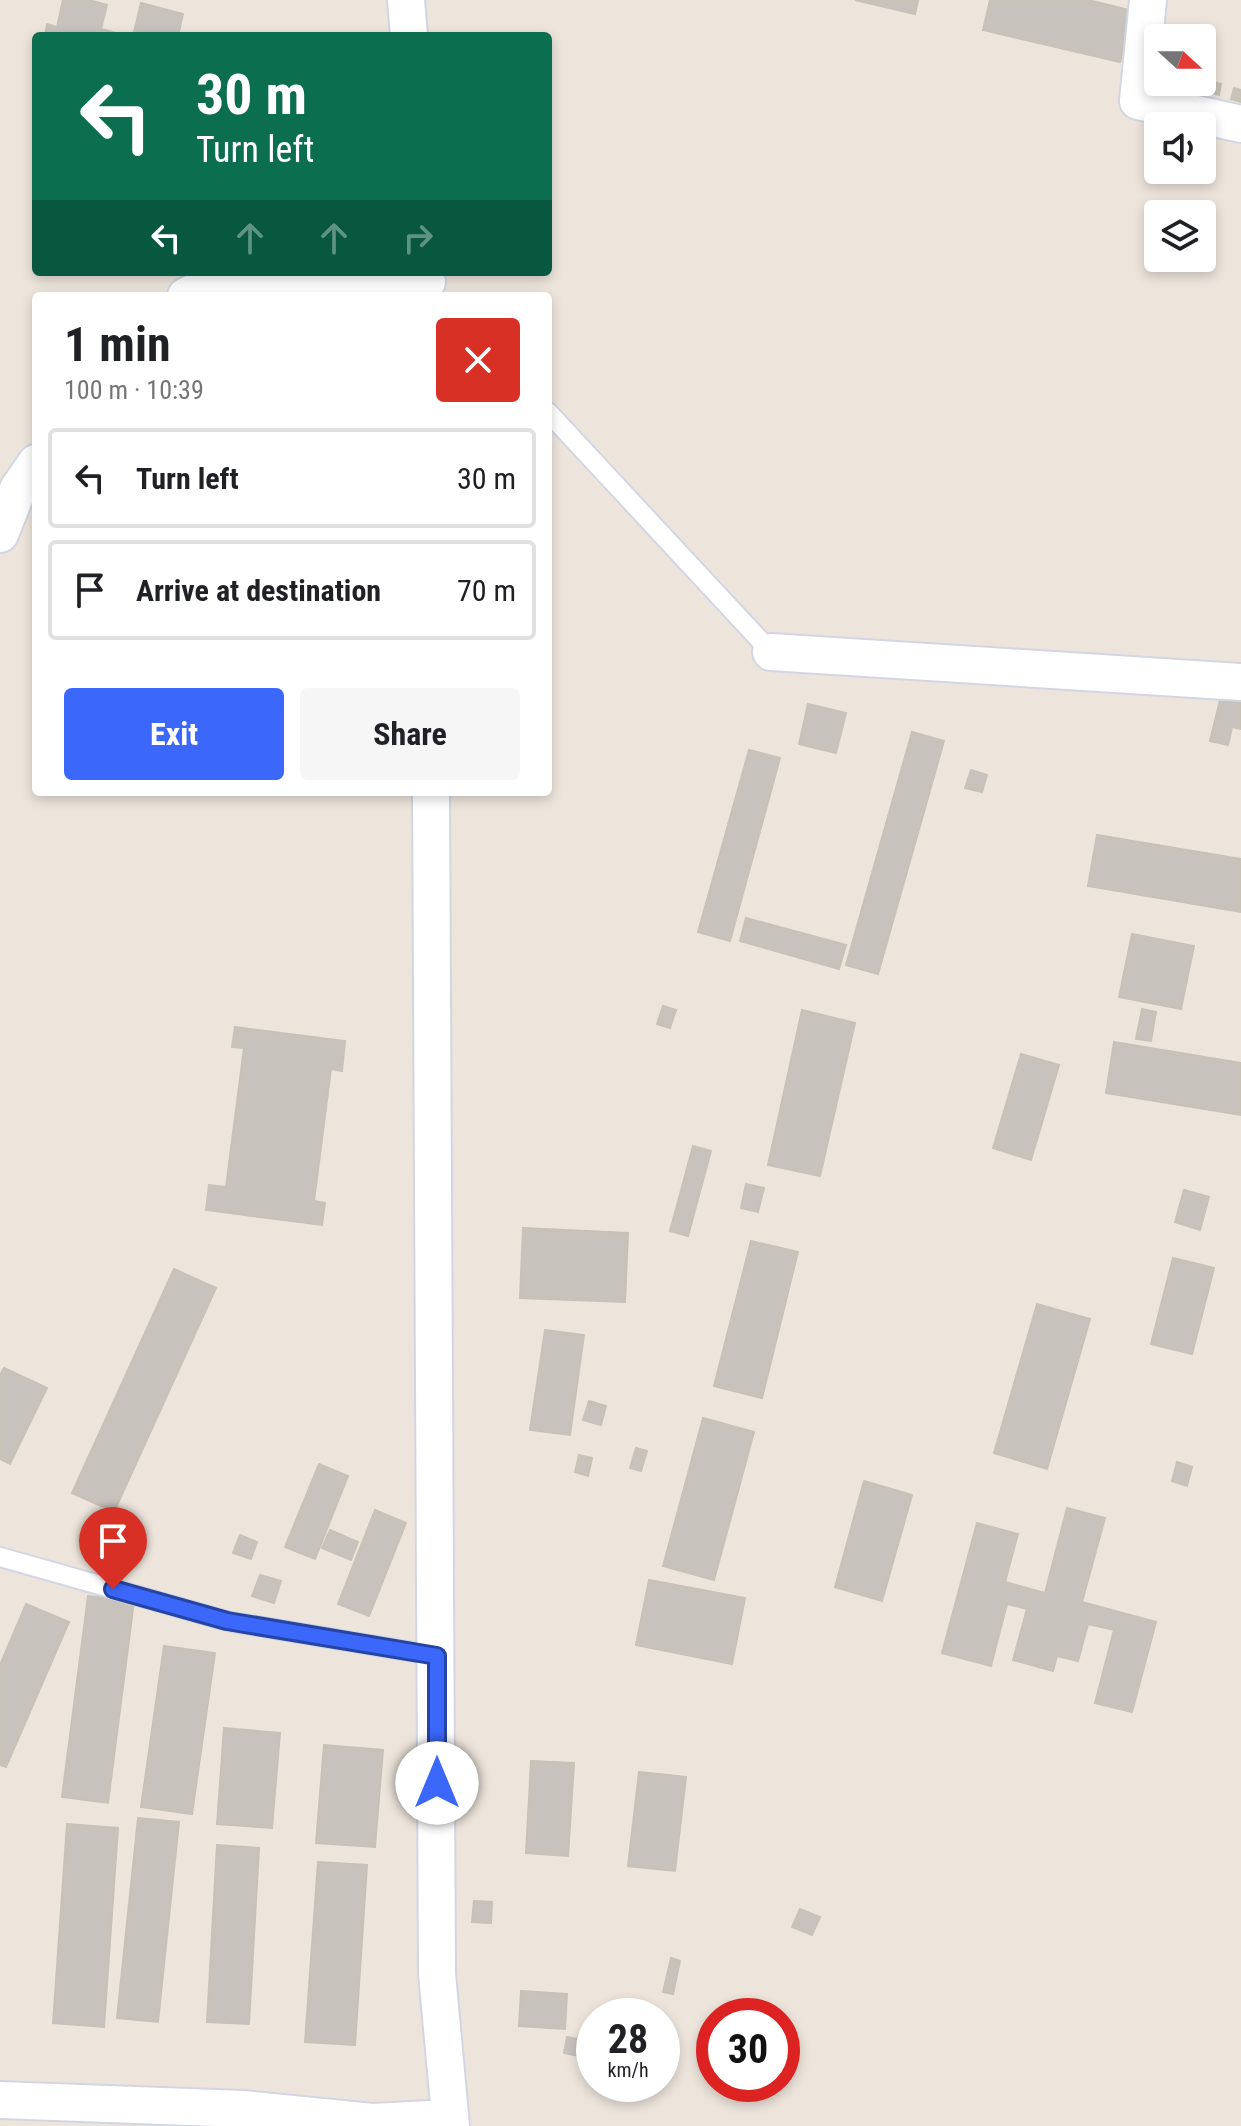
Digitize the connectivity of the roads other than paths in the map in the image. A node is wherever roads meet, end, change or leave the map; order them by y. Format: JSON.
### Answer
{"nodes":[{"id":1,"x":406,"y":0,"type":"edge"},
{"id":2,"x":1148,"y":0,"type":"edge"},
{"id":3,"x":409,"y":32,"type":"edge"},
{"id":4,"x":1241,"y":124,"type":"edge"},
{"id":5,"x":430,"y":286,"type":"edge"},
{"id":6,"x":194,"y":292,"type":"edge"},
{"id":7,"x":552,"y":416,"type":"edge"},
{"id":8,"x":32,"y":469,"type":"edge"},
{"id":9,"x":0,"y":534,"type":"edge"},
{"id":10,"x":771,"y":652,"type":"joint"},
{"id":11,"x":1241,"y":682,"type":"edge"},
{"id":12,"x":431,"y":796,"type":"edge"},
{"id":13,"x":0,"y":1557,"type":"edge"},
{"id":14,"x":437,"y":1656,"type":"junction"},
{"id":15,"x":0,"y":2100,"type":"edge"},
{"id":16,"x":450,"y":2122,"type":"edge"}],
"edges":[{"from":1,"to":3,"type":"street"},
{"from":2,"to":4,"type":"street"},
{"from":5,"to":6,"type":"street"},
{"from":7,"to":10,"type":"lane"},
{"from":8,"to":9,"type":"street"},
{"from":10,"to":11,"type":"street"},
{"from":12,"to":14,"type":"street"},
{"from":13,"to":14,"type":"lane"},
{"from":14,"to":16,"type":"street"},
{"from":15,"to":16,"type":"street"}]}
